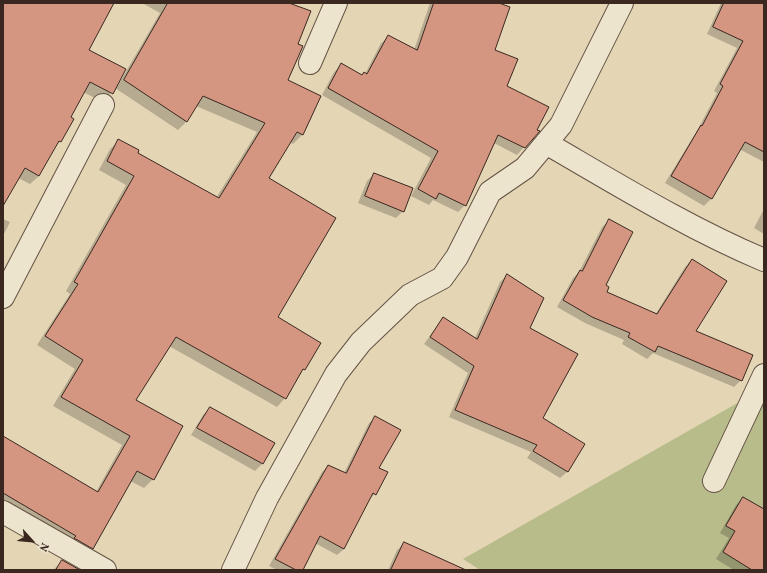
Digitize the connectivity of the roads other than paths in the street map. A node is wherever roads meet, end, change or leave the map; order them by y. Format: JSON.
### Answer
{"nodes":[{"id":1,"x":336,"y":3,"type":"edge"},
{"id":2,"x":622,"y":3,"type":"edge"},
{"id":3,"x":310,"y":63,"type":"dead end"},
{"id":4,"x":103,"y":105,"type":"dead end"},
{"id":5,"x":546,"y":143,"type":"junction"},
{"id":6,"x":764,"y":260,"type":"edge"},
{"id":7,"x":3,"y":297,"type":"edge"},
{"id":8,"x":764,"y":375,"type":"edge"},
{"id":9,"x":714,"y":481,"type":"dead end"},
{"id":10,"x":3,"y":512,"type":"edge"},
{"id":11,"x":105,"y":570,"type":"edge"},
{"id":12,"x":233,"y":570,"type":"edge"}],
"edges":[{"from":1,"to":3,"type":"street"},
{"from":2,"to":5,"type":"street"},
{"from":4,"to":7,"type":"street"},
{"from":5,"to":6,"type":"street"},
{"from":5,"to":12,"type":"street"},
{"from":8,"to":9,"type":"street"},
{"from":10,"to":11,"type":"street"}]}
